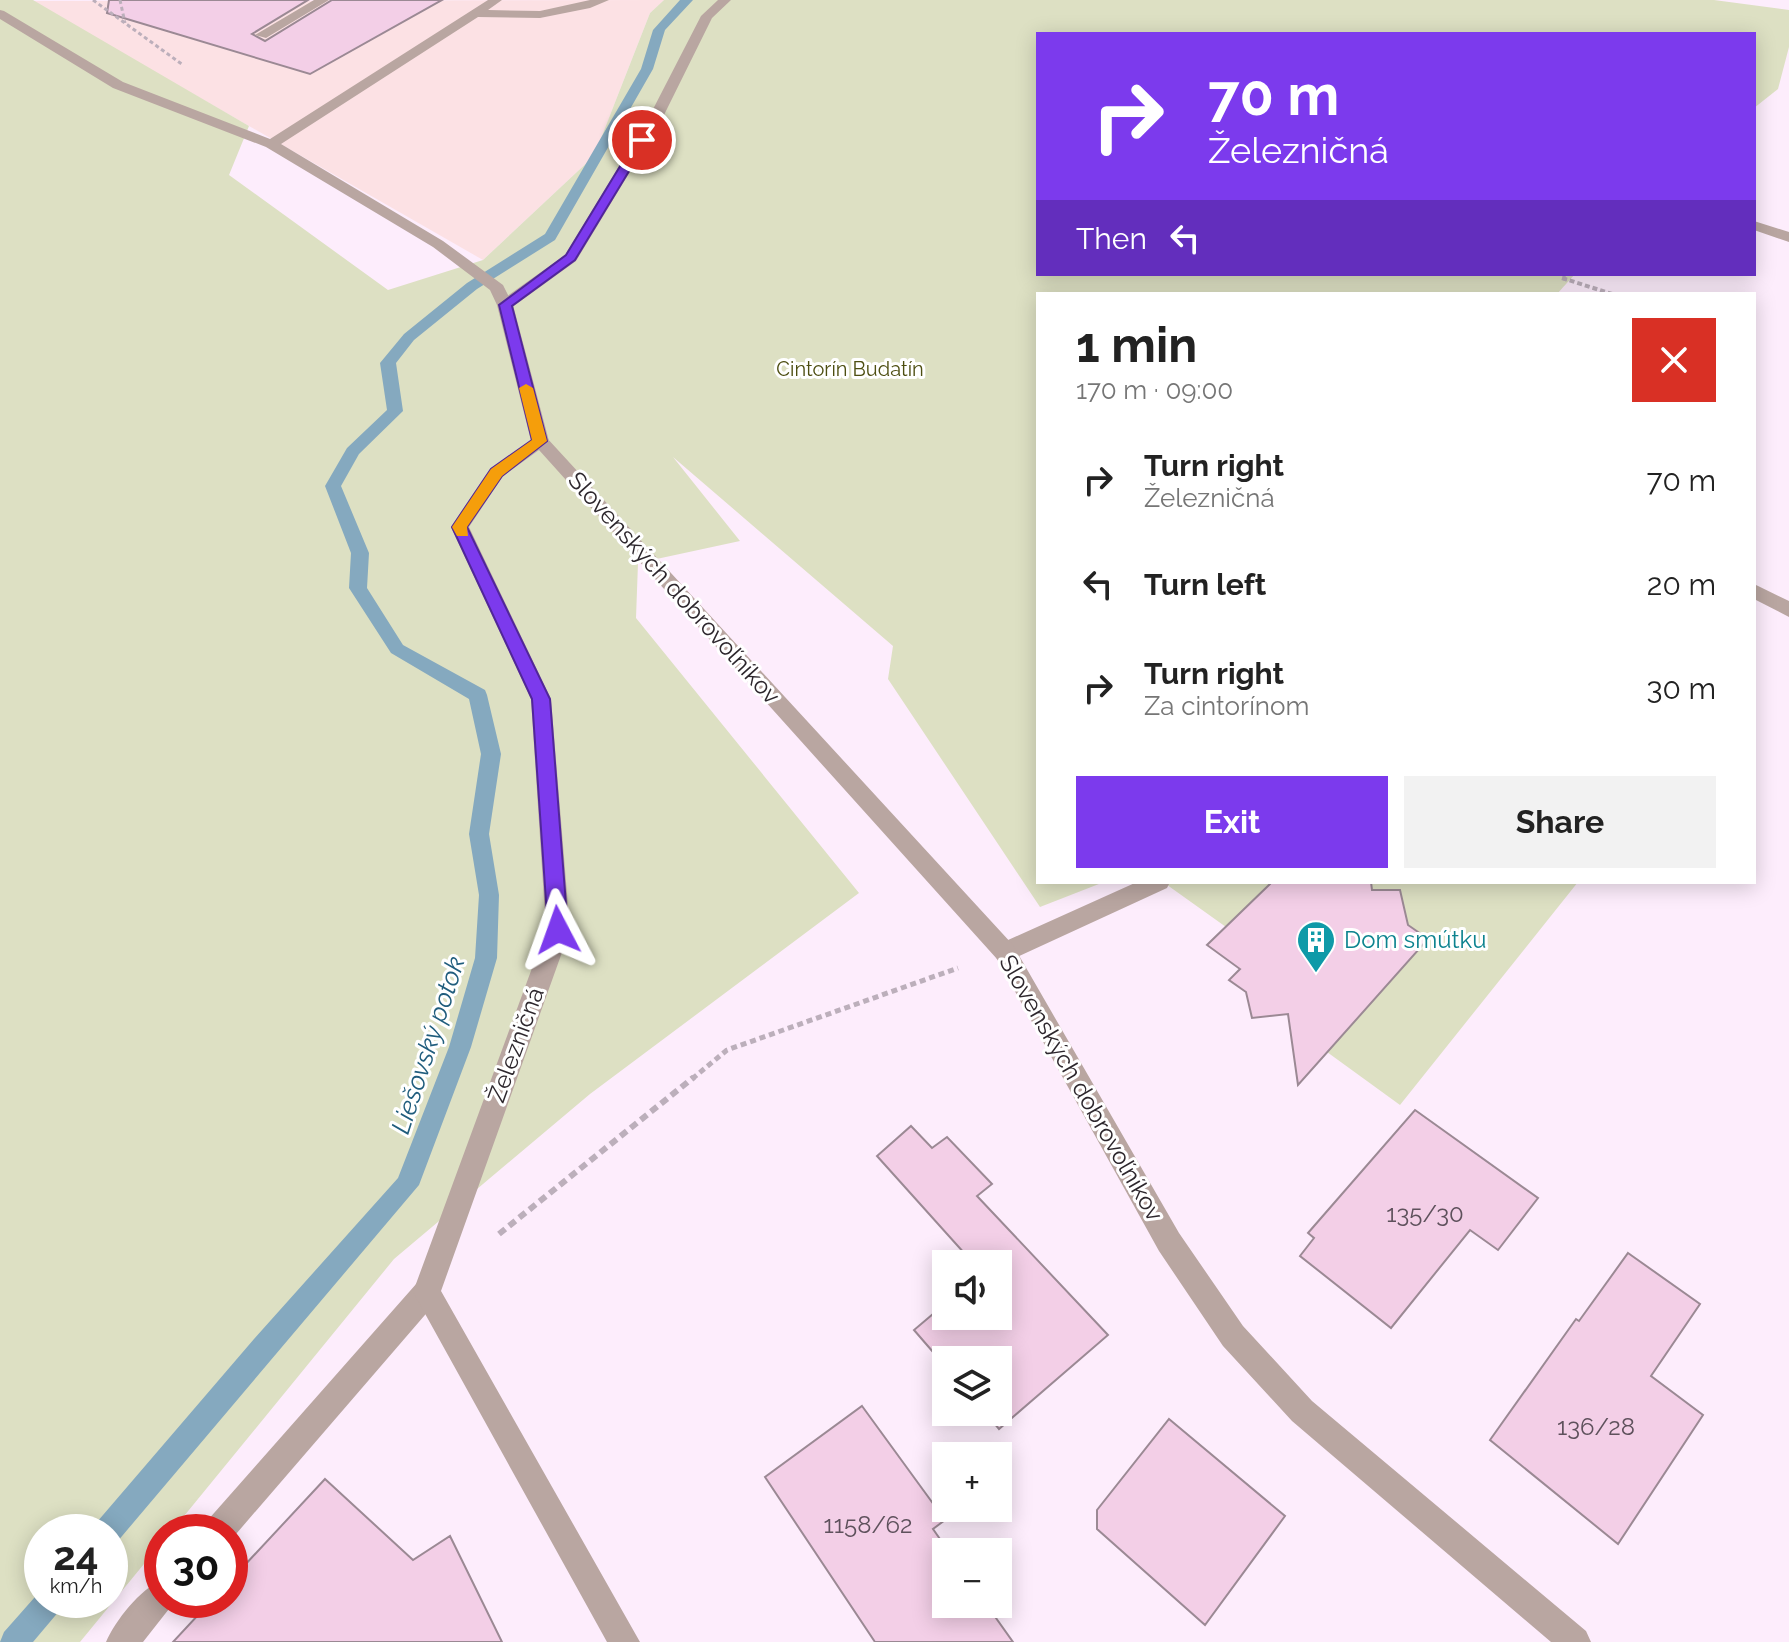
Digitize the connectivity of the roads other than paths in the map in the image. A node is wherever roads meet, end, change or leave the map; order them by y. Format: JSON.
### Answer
{"nodes":[{"id":1,"x":323,"y":0,"type":"edge"},
{"id":2,"x":496,"y":0,"type":"edge"},
{"id":3,"x":603,"y":0,"type":"edge"},
{"id":4,"x":725,"y":0,"type":"edge"},
{"id":5,"x":476,"y":13,"type":"junction"},
{"id":6,"x":0,"y":14,"type":"edge"},
{"id":7,"x":261,"y":35,"type":"dead end"},
{"id":8,"x":271,"y":144,"type":"junction"},
{"id":9,"x":1756,"y":226,"type":"edge"},
{"id":10,"x":1789,"y":237,"type":"edge"},
{"id":11,"x":505,"y":305,"type":"junction"},
{"id":12,"x":540,"y":441,"type":"junction"},
{"id":13,"x":1756,"y":592,"type":"edge"},
{"id":14,"x":1772,"y":605,"type":"edge"},
{"id":15,"x":1155,"y":884,"type":"edge"},
{"id":16,"x":1005,"y":952,"type":"junction"},
{"id":17,"x":427,"y":1292,"type":"junction"},
{"id":18,"x":234,"y":1514,"type":"edge"},
{"id":19,"x":144,"y":1617,"type":"edge"},
{"id":20,"x":122,"y":1642,"type":"edge"},
{"id":21,"x":624,"y":1642,"type":"edge"},
{"id":22,"x":1575,"y":1642,"type":"edge"}],
"edges":[{"from":1,"to":7,"type":"street"},
{"from":2,"to":5,"type":"street"},
{"from":3,"to":5,"type":"street"},
{"from":4,"to":11,"type":"street"},
{"from":5,"to":8,"type":"street"},
{"from":6,"to":8,"type":"street"},
{"from":8,"to":11,"type":"street"},
{"from":9,"to":10,"type":"street"},
{"from":11,"to":12,"type":"street"},
{"from":12,"to":16,"type":"street","name":"Slovenských dobrovoľníkov"},
{"from":12,"to":17,"type":"street","name":"Železničná"},
{"from":13,"to":14,"type":"street"},
{"from":15,"to":16,"type":"street"},
{"from":16,"to":22,"type":"street","name":"Slovenských dobrovoľníkov"},
{"from":17,"to":18,"type":"street"},
{"from":17,"to":21,"type":"street"},
{"from":19,"to":20,"type":"street"}]}
